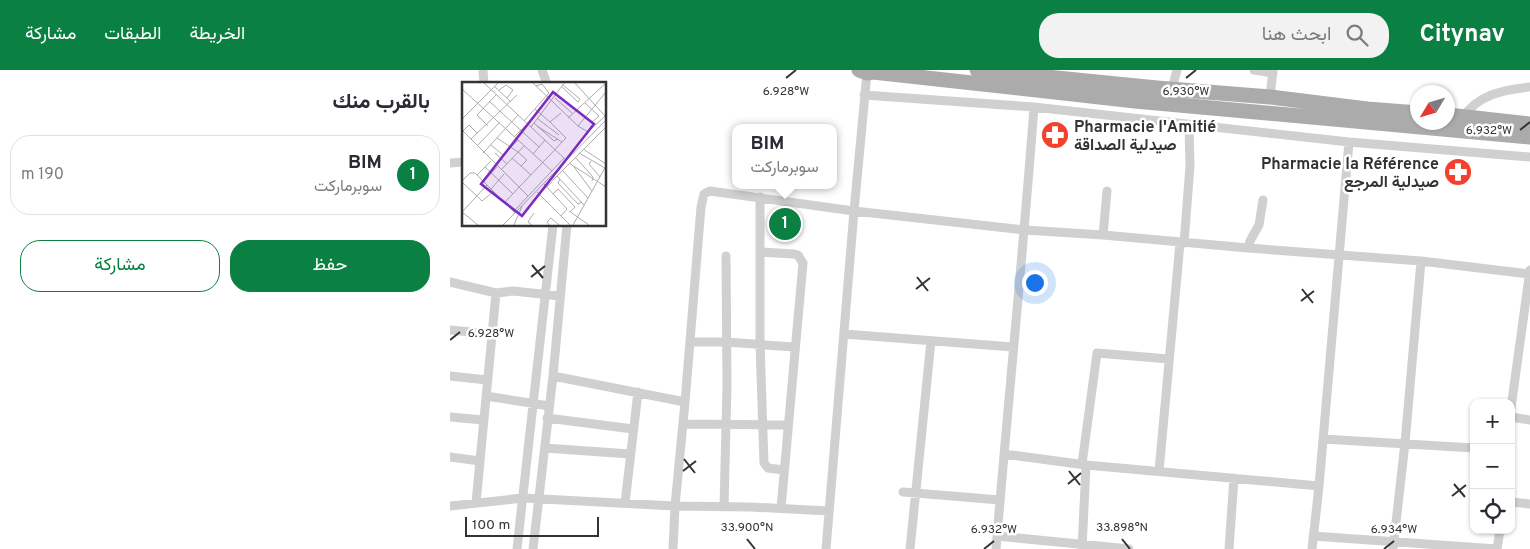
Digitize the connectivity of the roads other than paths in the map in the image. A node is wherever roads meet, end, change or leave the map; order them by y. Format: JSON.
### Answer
{"nodes":[{"id":1,"x":542,"y":70,"type":"edge"},
{"id":2,"x":977,"y":70,"type":"edge"},
{"id":3,"x":1177,"y":70,"type":"edge"},
{"id":4,"x":1254,"y":70,"type":"edge"},
{"id":5,"x":867,"y":71,"type":"edge"},
{"id":6,"x":1273,"y":71,"type":"edge"},
{"id":7,"x":546,"y":82,"type":"edge"},
{"id":8,"x":1530,"y":87,"type":"edge"},
{"id":9,"x":1172,"y":89,"type":"junction"},
{"id":10,"x":864,"y":95,"type":"junction"},
{"id":11,"x":1270,"y":97,"type":"junction"},
{"id":12,"x":1034,"y":108,"type":"junction"},
{"id":13,"x":1410,"y":112,"type":"edge"},
{"id":14,"x":1455,"y":115,"type":"edge"},
{"id":15,"x":1464,"y":116,"type":"junction"},
{"id":16,"x":1530,"y":124,"type":"edge"},
{"id":17,"x":1189,"y":126,"type":"junction"},
{"id":18,"x":1457,"y":130,"type":"junction"},
{"id":19,"x":1530,"y":137,"type":"edge"},
{"id":20,"x":1349,"y":142,"type":"junction"},
{"id":21,"x":1530,"y":158,"type":"edge"},
{"id":22,"x":1108,"y":191,"type":"dead end"},
{"id":23,"x":760,"y":197,"type":"junction"},
{"id":24,"x":1263,"y":200,"type":"dead end"},
{"id":25,"x":854,"y":211,"type":"junction"},
{"id":26,"x":553,"y":226,"type":"edge"},
{"id":27,"x":567,"y":226,"type":"edge"},
{"id":28,"x":1025,"y":230,"type":"junction"},
{"id":29,"x":1103,"y":234,"type":"junction"},
{"id":30,"x":1182,"y":243,"type":"junction"},
{"id":31,"x":1248,"y":248,"type":"junction"},
{"id":32,"x":760,"y":252,"type":"junction"},
{"id":33,"x":726,"y":256,"type":"dead end"},
{"id":34,"x":1340,"y":256,"type":"junction"},
{"id":35,"x":1421,"y":261,"type":"junction"},
{"id":36,"x":1530,"y":270,"type":"edge"},
{"id":37,"x":1529,"y":274,"type":"edge"},
{"id":38,"x":450,"y":282,"type":"edge"},
{"id":39,"x":496,"y":293,"type":"junction"},
{"id":40,"x":545,"y":294,"type":"junction"},
{"id":41,"x":560,"y":296,"type":"junction"},
{"id":42,"x":450,"y":330,"type":"edge"},
{"id":43,"x":491,"y":334,"type":"junction"},
{"id":44,"x":844,"y":334,"type":"junction"},
{"id":45,"x":931,"y":340,"type":"junction"},
{"id":46,"x":691,"y":342,"type":"junction"},
{"id":47,"x":726,"y":342,"type":"junction"},
{"id":48,"x":760,"y":344,"type":"junction"},
{"id":49,"x":794,"y":347,"type":"junction"},
{"id":50,"x":1013,"y":347,"type":"junction"},
{"id":51,"x":1170,"y":359,"type":"junction"},
{"id":52,"x":450,"y":376,"type":"edge"},
{"id":53,"x":553,"y":376,"type":"junction"},
{"id":54,"x":487,"y":380,"type":"junction"},
{"id":55,"x":638,"y":392,"type":"junction"},
{"id":56,"x":486,"y":396,"type":"junction"},
{"id":57,"x":1512,"y":399,"type":"edge"},
{"id":58,"x":686,"y":402,"type":"junction"},
{"id":59,"x":532,"y":404,"type":"junction"},
{"id":60,"x":549,"y":406,"type":"junction"},
{"id":61,"x":450,"y":417,"type":"edge"},
{"id":62,"x":547,"y":418,"type":"junction"},
{"id":63,"x":1515,"y":418,"type":"edge"},
{"id":64,"x":484,"y":420,"type":"junction"},
{"id":65,"x":1530,"y":420,"type":"edge"},
{"id":66,"x":684,"y":424,"type":"junction"},
{"id":67,"x":726,"y":424,"type":"junction"},
{"id":68,"x":762,"y":425,"type":"junction"},
{"id":69,"x":788,"y":425,"type":"junction"},
{"id":70,"x":634,"y":429,"type":"junction"},
{"id":71,"x":1323,"y":439,"type":"junction"},
{"id":72,"x":1405,"y":443,"type":"junction"},
{"id":73,"x":545,"y":448,"type":"junction"},
{"id":74,"x":1470,"y":448,"type":"edge"},
{"id":75,"x":630,"y":454,"type":"junction"},
{"id":76,"x":1004,"y":454,"type":"junction"},
{"id":77,"x":450,"y":457,"type":"edge"},
{"id":78,"x":480,"y":461,"type":"junction"},
{"id":79,"x":1084,"y":464,"type":"junction"},
{"id":80,"x":784,"y":470,"type":"junction"},
{"id":81,"x":1159,"y":471,"type":"junction"},
{"id":82,"x":1234,"y":478,"type":"junction"},
{"id":83,"x":1319,"y":486,"type":"junction"},
{"id":84,"x":904,"y":492,"type":"dead end"},
{"id":85,"x":916,"y":492,"type":"junction"},
{"id":86,"x":523,"y":498,"type":"junction"},
{"id":87,"x":538,"y":498,"type":"junction"},
{"id":88,"x":1000,"y":500,"type":"junction"},
{"id":89,"x":1515,"y":502,"type":"edge"},
{"id":90,"x":476,"y":503,"type":"junction"},
{"id":91,"x":626,"y":504,"type":"junction"},
{"id":92,"x":1530,"y":504,"type":"edge"},
{"id":93,"x":450,"y":506,"type":"edge"},
{"id":94,"x":675,"y":506,"type":"junction"},
{"id":95,"x":724,"y":507,"type":"junction"},
{"id":96,"x":781,"y":508,"type":"junction"},
{"id":97,"x":829,"y":512,"type":"junction"},
{"id":98,"x":1499,"y":534,"type":"edge"},
{"id":99,"x":997,"y":536,"type":"junction"},
{"id":100,"x":1313,"y":536,"type":"junction"},
{"id":101,"x":1393,"y":545,"type":"edge"},
{"id":102,"x":1082,"y":547,"type":"edge"},
{"id":103,"x":517,"y":549,"type":"edge"},
{"id":104,"x":533,"y":549,"type":"edge"},
{"id":105,"x":673,"y":549,"type":"edge"},
{"id":106,"x":826,"y":549,"type":"edge"},
{"id":107,"x":910,"y":549,"type":"edge"},
{"id":108,"x":996,"y":549,"type":"edge"},
{"id":109,"x":1129,"y":549,"type":"edge"},
{"id":110,"x":1229,"y":549,"type":"edge"},
{"id":111,"x":1312,"y":549,"type":"edge"},
{"id":112,"x":1497,"y":549,"type":"edge"}],
"edges":[{"from":1,"to":7,"type":"street"},
{"from":2,"to":9,"type":"main road"},
{"from":3,"to":9,"type":"street"},
{"from":4,"to":6,"type":"street"},
{"from":5,"to":10,"type":"street"},
{"from":5,"to":18,"type":"main road"},
{"from":6,"to":11,"type":"street"},
{"from":8,"to":15,"type":"street"},
{"from":9,"to":11,"type":"main road"},
{"from":10,"to":12,"type":"street"},
{"from":10,"to":25,"type":"street"},
{"from":11,"to":13,"type":"main road"},
{"from":12,"to":17,"type":"street"},
{"from":12,"to":28,"type":"street"},
{"from":14,"to":15,"type":"main road"},
{"from":15,"to":16,"type":"main road"},
{"from":15,"to":18,"type":"street"},
{"from":17,"to":20,"type":"street"},
{"from":17,"to":30,"type":"street"},
{"from":18,"to":19,"type":"main road"},
{"from":20,"to":21,"type":"street"},
{"from":20,"to":34,"type":"street"},
{"from":22,"to":29,"type":"street"},
{"from":23,"to":25,"type":"street"},
{"from":23,"to":32,"type":"street"},
{"from":23,"to":46,"type":"street"},
{"from":24,"to":31,"type":"street"},
{"from":25,"to":28,"type":"street"},
{"from":25,"to":44,"type":"street"},
{"from":26,"to":40,"type":"street"},
{"from":27,"to":41,"type":"street"},
{"from":28,"to":29,"type":"street"},
{"from":28,"to":50,"type":"street"},
{"from":29,"to":30,"type":"street"},
{"from":30,"to":31,"type":"street"},
{"from":30,"to":51,"type":"street"},
{"from":31,"to":34,"type":"street"},
{"from":32,"to":48,"type":"street"},
{"from":32,"to":49,"type":"street"},
{"from":33,"to":47,"type":"street"},
{"from":34,"to":35,"type":"street"},
{"from":34,"to":71,"type":"street"},
{"from":35,"to":37,"type":"street"},
{"from":35,"to":72,"type":"street"},
{"from":36,"to":37,"type":"street"},
{"from":37,"to":57,"type":"street"},
{"from":38,"to":39,"type":"street"},
{"from":39,"to":40,"type":"street"},
{"from":39,"to":43,"type":"street"},
{"from":40,"to":41,"type":"street"},
{"from":40,"to":59,"type":"street"},
{"from":41,"to":53,"type":"street"},
{"from":42,"to":43,"type":"street"},
{"from":43,"to":54,"type":"street"},
{"from":44,"to":45,"type":"street"},
{"from":44,"to":97,"type":"street"},
{"from":45,"to":50,"type":"street"},
{"from":45,"to":85,"type":"street"},
{"from":46,"to":47,"type":"street"},
{"from":46,"to":58,"type":"street"},
{"from":47,"to":48,"type":"street"},
{"from":47,"to":67,"type":"street"},
{"from":48,"to":49,"type":"street"},
{"from":48,"to":68,"type":"street"},
{"from":49,"to":69,"type":"street"},
{"from":50,"to":76,"type":"street"},
{"from":51,"to":79,"type":"street"},
{"from":51,"to":81,"type":"street"},
{"from":52,"to":54,"type":"street"},
{"from":53,"to":55,"type":"street"},
{"from":53,"to":60,"type":"street"},
{"from":54,"to":56,"type":"street"},
{"from":55,"to":58,"type":"street"},
{"from":55,"to":70,"type":"street"},
{"from":56,"to":59,"type":"street"},
{"from":56,"to":64,"type":"street"},
{"from":58,"to":66,"type":"street"},
{"from":59,"to":60,"type":"street"},
{"from":59,"to":86,"type":"street"},
{"from":60,"to":62,"type":"street"},
{"from":61,"to":64,"type":"street"},
{"from":62,"to":70,"type":"street"},
{"from":62,"to":73,"type":"street"},
{"from":63,"to":65,"type":"street"},
{"from":64,"to":78,"type":"street"},
{"from":66,"to":67,"type":"street"},
{"from":66,"to":94,"type":"street"},
{"from":67,"to":68,"type":"street"},
{"from":67,"to":95,"type":"street"},
{"from":68,"to":69,"type":"street"},
{"from":68,"to":80,"type":"street"},
{"from":69,"to":80,"type":"street"},
{"from":70,"to":75,"type":"street"},
{"from":71,"to":72,"type":"street"},
{"from":71,"to":83,"type":"street"},
{"from":72,"to":74,"type":"street"},
{"from":72,"to":101,"type":"street"},
{"from":73,"to":75,"type":"street"},
{"from":73,"to":87,"type":"street"},
{"from":75,"to":91,"type":"street"},
{"from":76,"to":79,"type":"street"},
{"from":76,"to":88,"type":"street"},
{"from":77,"to":78,"type":"street"},
{"from":78,"to":90,"type":"street"},
{"from":79,"to":81,"type":"street"},
{"from":79,"to":102,"type":"street"},
{"from":80,"to":96,"type":"street"},
{"from":81,"to":82,"type":"street"},
{"from":82,"to":83,"type":"street"},
{"from":82,"to":110,"type":"street"},
{"from":83,"to":100,"type":"street"},
{"from":84,"to":85,"type":"street"},
{"from":85,"to":88,"type":"street"},
{"from":85,"to":107,"type":"street"},
{"from":86,"to":87,"type":"street"},
{"from":86,"to":90,"type":"street"},
{"from":86,"to":103,"type":"street"},
{"from":87,"to":91,"type":"street"},
{"from":87,"to":104,"type":"street"},
{"from":88,"to":99,"type":"street"},
{"from":89,"to":92,"type":"street"},
{"from":90,"to":93,"type":"street"},
{"from":91,"to":94,"type":"street"},
{"from":94,"to":95,"type":"street"},
{"from":94,"to":105,"type":"street"},
{"from":95,"to":96,"type":"street"},
{"from":96,"to":97,"type":"street"},
{"from":97,"to":106,"type":"street"},
{"from":98,"to":112,"type":"street"},
{"from":99,"to":102,"type":"street"},
{"from":99,"to":108,"type":"street"},
{"from":100,"to":101,"type":"street"},
{"from":100,"to":111,"type":"street"},
{"from":101,"to":112,"type":"street"},
{"from":102,"to":109,"type":"street"}]}
